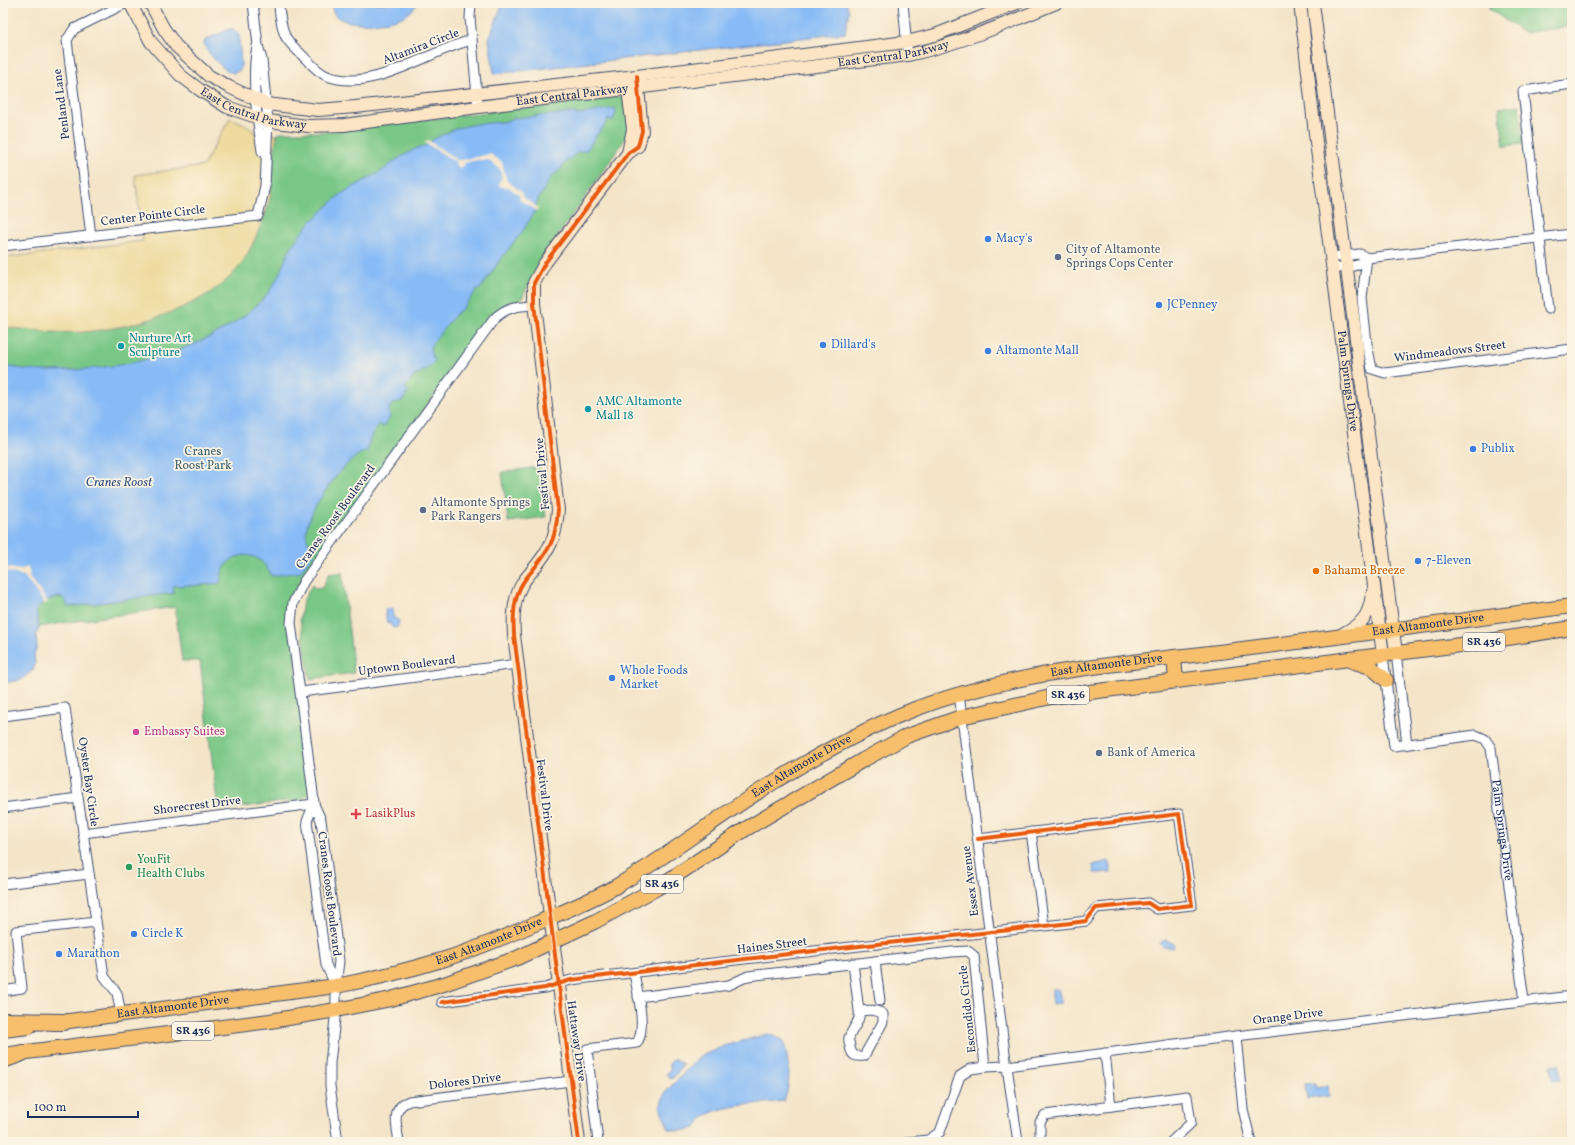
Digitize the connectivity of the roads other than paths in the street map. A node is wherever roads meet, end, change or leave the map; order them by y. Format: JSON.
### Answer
{"nodes":[{"id":1,"x":126,"y":3,"type":"edge"},
{"id":2,"x":130,"y":3,"type":"edge"},
{"id":3,"x":150,"y":3,"type":"edge"},
{"id":4,"x":253,"y":3,"type":"edge"},
{"id":5,"x":279,"y":3,"type":"edge"},
{"id":6,"x":471,"y":3,"type":"edge"},
{"id":7,"x":903,"y":3,"type":"edge"},
{"id":8,"x":1017,"y":3,"type":"edge"},
{"id":9,"x":1056,"y":3,"type":"edge"},
{"id":10,"x":1300,"y":3,"type":"edge"},
{"id":11,"x":1313,"y":3,"type":"edge"},
{"id":12,"x":472,"y":40,"type":"junction"},
{"id":13,"x":906,"y":42,"type":"junction"},
{"id":14,"x":908,"y":56,"type":"junction"},
{"id":15,"x":633,"y":83,"type":"junction"},
{"id":16,"x":1572,"y":84,"type":"edge"},
{"id":17,"x":477,"y":94,"type":"junction"},
{"id":18,"x":261,"y":102,"type":"junction"},
{"id":19,"x":478,"y":107,"type":"junction"},
{"id":20,"x":262,"y":119,"type":"junction"},
{"id":21,"x":1572,"y":234,"type":"edge"},
{"id":22,"x":91,"y":236,"type":"junction"},
{"id":23,"x":1540,"y":237,"type":"junction"},
{"id":24,"x":3,"y":246,"type":"edge"},
{"id":25,"x":1367,"y":258,"type":"junction"},
{"id":26,"x":1345,"y":261,"type":"junction"},
{"id":27,"x":1332,"y":263,"type":"junction"},
{"id":28,"x":534,"y":305,"type":"junction"},
{"id":29,"x":1548,"y":309,"type":"dead end"},
{"id":30,"x":1572,"y":349,"type":"edge"},
{"id":31,"x":1374,"y":584,"type":"junction"},
{"id":32,"x":1572,"y":606,"type":"edge"},
{"id":33,"x":1572,"y":628,"type":"edge"},
{"id":34,"x":1387,"y":631,"type":"junction"},
{"id":35,"x":1338,"y":637,"type":"junction"},
{"id":36,"x":1390,"y":654,"type":"junction"},
{"id":37,"x":1174,"y":657,"type":"junction"},
{"id":38,"x":1347,"y":659,"type":"junction"},
{"id":39,"x":517,"y":664,"type":"junction"},
{"id":40,"x":1386,"y":680,"type":"junction"},
{"id":41,"x":1176,"y":681,"type":"junction"},
{"id":42,"x":300,"y":692,"type":"junction"},
{"id":43,"x":959,"y":694,"type":"junction"},
{"id":44,"x":3,"y":716,"type":"edge"},
{"id":45,"x":961,"y":717,"type":"junction"},
{"id":46,"x":1407,"y":744,"type":"junction"},
{"id":47,"x":78,"y":798,"type":"junction"},
{"id":48,"x":314,"y":804,"type":"junction"},
{"id":49,"x":3,"y":808,"type":"edge"},
{"id":50,"x":1032,"y":832,"type":"junction"},
{"id":51,"x":83,"y":833,"type":"junction"},
{"id":52,"x":978,"y":838,"type":"junction"},
{"id":53,"x":89,"y":874,"type":"junction"},
{"id":54,"x":3,"y":884,"type":"edge"},
{"id":55,"x":549,"y":918,"type":"junction"},
{"id":56,"x":96,"y":922,"type":"junction"},
{"id":57,"x":1044,"y":926,"type":"junction"},
{"id":58,"x":990,"y":933,"type":"junction"},
{"id":59,"x":553,"y":942,"type":"junction"},
{"id":60,"x":875,"y":960,"type":"junction"},
{"id":61,"x":853,"y":963,"type":"junction"},
{"id":62,"x":634,"y":973,"type":"junction"},
{"id":63,"x":558,"y":984,"type":"junction"},
{"id":64,"x":336,"y":986,"type":"junction"},
{"id":65,"x":3,"y":991,"type":"edge"},
{"id":66,"x":1572,"y":996,"type":"edge"},
{"id":67,"x":638,"y":997,"type":"junction"},
{"id":68,"x":880,"y":1001,"type":"dead end"},
{"id":69,"x":1524,"y":1001,"type":"junction"},
{"id":70,"x":442,"y":1002,"type":"dead end"},
{"id":71,"x":336,"y":1010,"type":"junction"},
{"id":72,"x":859,"y":1011,"type":"junction"},
{"id":73,"x":121,"y":1015,"type":"junction"},
{"id":74,"x":3,"y":1021,"type":"edge"},
{"id":75,"x":64,"y":1022,"type":"junction"},
{"id":76,"x":3,"y":1030,"type":"edge"},
{"id":77,"x":1236,"y":1036,"type":"junction"},
{"id":78,"x":22,"y":1053,"type":"junction"},
{"id":79,"x":1105,"y":1053,"type":"junction"},
{"id":80,"x":3,"y":1056,"type":"edge"},
{"id":81,"x":3,"y":1060,"type":"edge"},
{"id":82,"x":1007,"y":1066,"type":"junction"},
{"id":83,"x":986,"y":1067,"type":"junction"},
{"id":84,"x":571,"y":1080,"type":"junction"},
{"id":85,"x":1111,"y":1106,"type":"junction"},
{"id":86,"x":338,"y":1142,"type":"edge"},
{"id":87,"x":399,"y":1142,"type":"edge"},
{"id":88,"x":579,"y":1142,"type":"edge"},
{"id":89,"x":598,"y":1142,"type":"edge"},
{"id":90,"x":908,"y":1142,"type":"edge"},
{"id":91,"x":1018,"y":1142,"type":"edge"},
{"id":92,"x":1040,"y":1142,"type":"edge"},
{"id":93,"x":1171,"y":1142,"type":"edge"},
{"id":94,"x":1251,"y":1142,"type":"edge"}],
"edges":[{"from":1,"to":22,"type":"street","name":"Penland Lane"},
{"from":2,"to":20,"type":"main road","name":"East Central Parkway"},
{"from":3,"to":18,"type":"main road","name":"East Central Parkway"},
{"from":4,"to":18,"type":"street","name":"Center Pointe Circle"},
{"from":5,"to":12,"type":"street","name":"Altamira Circle"},
{"from":6,"to":12,"type":"street","name":"Altamira Circle"},
{"from":7,"to":13,"type":"street"},
{"from":8,"to":13,"type":"main road","name":"East Central Parkway"},
{"from":9,"to":14,"type":"main road","name":"East Central Parkway"},
{"from":10,"to":27,"type":"main road","name":"Palm Springs Drive"},
{"from":11,"to":26,"type":"main road","name":"Palm Springs Drive"},
{"from":12,"to":17,"type":"street","name":"Altamira Circle"},
{"from":13,"to":14,"type":"street"},
{"from":13,"to":15,"type":"main road","name":"East Central Parkway"},
{"from":14,"to":15,"type":"main road","name":"East Central Parkway"},
{"from":15,"to":17,"type":"main road","name":"East Central Parkway"},
{"from":15,"to":19,"type":"main road","name":"East Central Parkway"},
{"from":15,"to":28,"type":"main road","name":"Festival Drive"},
{"from":16,"to":23,"type":"street"},
{"from":17,"to":18,"type":"main road","name":"East Central Parkway"},
{"from":17,"to":19,"type":"street","name":"Altamira Circle"},
{"from":18,"to":20,"type":"street","name":"Center Pointe Circle"},
{"from":19,"to":20,"type":"main road","name":"East Central Parkway"},
{"from":20,"to":22,"type":"street","name":"Center Pointe Circle"},
{"from":21,"to":23,"type":"street"},
{"from":22,"to":24,"type":"street","name":"Center Pointe Circle"},
{"from":23,"to":25,"type":"street"},
{"from":23,"to":29,"type":"street"},
{"from":25,"to":26,"type":"street"},
{"from":25,"to":30,"type":"street","name":"Windmeadows Street"},
{"from":26,"to":27,"type":"street"},
{"from":26,"to":34,"type":"main road","name":"Palm Springs Drive"},
{"from":27,"to":31,"type":"main road","name":"Palm Springs Drive"},
{"from":28,"to":39,"type":"main road","name":"Festival Drive"},
{"from":28,"to":42,"type":"street","name":"Cranes Roost Boulevard"},
{"from":31,"to":34,"type":"main road","name":"Palm Springs Drive"},
{"from":31,"to":35,"type":"main road"},
{"from":32,"to":34,"type":"main road","name":"East Altamonte Drive","number":"SR 436"},
{"from":33,"to":36,"type":"main road","number":"SR 436"},
{"from":34,"to":35,"type":"main road","name":"East Altamonte Drive","number":"SR 436"},
{"from":34,"to":36,"type":"main road","name":"Palm Springs Drive"},
{"from":35,"to":37,"type":"main road","name":"East Altamonte Drive","number":"SR 436"},
{"from":36,"to":38,"type":"main road","number":"SR 436"},
{"from":36,"to":40,"type":"street","name":"Palm Springs Drive"},
{"from":36,"to":46,"type":"street","name":"Palm Springs Drive"},
{"from":37,"to":41,"type":"main road"},
{"from":37,"to":43,"type":"main road","name":"East Altamonte Drive","number":"SR 436"},
{"from":38,"to":40,"type":"main road"},
{"from":38,"to":41,"type":"main road","number":"SR 436"},
{"from":39,"to":42,"type":"street","name":"Uptown Boulevard"},
{"from":39,"to":55,"type":"main road","name":"Festival Drive"},
{"from":40,"to":46,"type":"street","name":"Palm Springs Drive"},
{"from":41,"to":45,"type":"main road","number":"SR 436"},
{"from":42,"to":48,"type":"street","name":"Cranes Roost Boulevard"},
{"from":43,"to":45,"type":"street","name":"Essex Avenue"},
{"from":43,"to":55,"type":"main road","name":"East Altamonte Drive","number":"SR 436"},
{"from":44,"to":47,"type":"street","name":"Oyster Bay Circle"},
{"from":45,"to":52,"type":"street","name":"Essex Avenue"},
{"from":45,"to":59,"type":"main road","name":"East Altamonte Drive","number":"SR 436"},
{"from":46,"to":69,"type":"street","name":"Palm Springs Drive"},
{"from":47,"to":49,"type":"street"},
{"from":47,"to":51,"type":"street","name":"Oyster Bay Circle"},
{"from":48,"to":51,"type":"street","name":"Shorecrest Drive"},
{"from":48,"to":64,"type":"street","name":"Cranes Roost Boulevard"},
{"from":48,"to":64,"type":"street","name":"Cranes Roost Boulevard"},
{"from":50,"to":52,"type":"street"},
{"from":50,"to":57,"type":"street"},
{"from":50,"to":57,"type":"street","name":"Haines Street"},
{"from":51,"to":53,"type":"street","name":"Oyster Bay Circle"},
{"from":52,"to":58,"type":"street","name":"Essex Avenue"},
{"from":53,"to":54,"type":"street"},
{"from":53,"to":56,"type":"street","name":"Oyster Bay Circle"},
{"from":55,"to":59,"type":"main road","name":"Festival Drive"},
{"from":55,"to":64,"type":"main road","name":"East Altamonte Drive","number":"SR 436"},
{"from":56,"to":65,"type":"street"},
{"from":56,"to":73,"type":"street","name":"Oyster Bay Circle"},
{"from":57,"to":58,"type":"street","name":"Haines Street"},
{"from":58,"to":62,"type":"street","name":"Haines Street"},
{"from":58,"to":82,"type":"street","name":"Essex Avenue"},
{"from":59,"to":63,"type":"main road","name":"Hattaway Drive"},
{"from":59,"to":71,"type":"main road","name":"East Altamonte Drive","number":"SR 436"},
{"from":60,"to":61,"type":"street","name":"Escondido Circle"},
{"from":60,"to":68,"type":"street"},
{"from":60,"to":83,"type":"street","name":"Escondido Circle"},
{"from":61,"to":67,"type":"street","name":"Escondido Circle"},
{"from":61,"to":72,"type":"street"},
{"from":62,"to":63,"type":"street","name":"Haines Street"},
{"from":62,"to":67,"type":"street"},
{"from":63,"to":70,"type":"street","name":"Haines Street"},
{"from":63,"to":84,"type":"main road","name":"Hattaway Drive"},
{"from":64,"to":71,"type":"street","name":"Cranes Roost Boulevard"},
{"from":64,"to":73,"type":"main road","name":"East Altamonte Drive","number":"SR 436"},
{"from":66,"to":69,"type":"street","name":"Orange Drive"},
{"from":67,"to":89,"type":"street"},
{"from":69,"to":77,"type":"street","name":"Orange Drive"},
{"from":71,"to":78,"type":"main road","name":"East Altamonte Drive","number":"SR 436"},
{"from":71,"to":86,"type":"street","name":"Cranes Roost Boulevard"},
{"from":72,"to":72,"type":"street"},
{"from":73,"to":75,"type":"main road","name":"East Altamonte Drive","number":"SR 436"},
{"from":74,"to":75,"type":"highway"},
{"from":75,"to":76,"type":"main road","number":"SR 436"},
{"from":77,"to":79,"type":"street","name":"Orange Drive"},
{"from":77,"to":94,"type":"street"},
{"from":78,"to":80,"type":"main road","number":"SR 436"},
{"from":78,"to":81,"type":"highway"},
{"from":79,"to":82,"type":"street","name":"Orange Drive"},
{"from":79,"to":85,"type":"street"},
{"from":82,"to":83,"type":"street","name":"Escondido Circle"},
{"from":82,"to":91,"type":"street","name":"Essex Avenue"},
{"from":83,"to":90,"type":"street","name":"Escondido Circle"},
{"from":84,"to":87,"type":"street","name":"Dolores Drive"},
{"from":84,"to":88,"type":"main road","name":"Hattaway Drive"},
{"from":85,"to":92,"type":"street"},
{"from":85,"to":93,"type":"street"}]}
